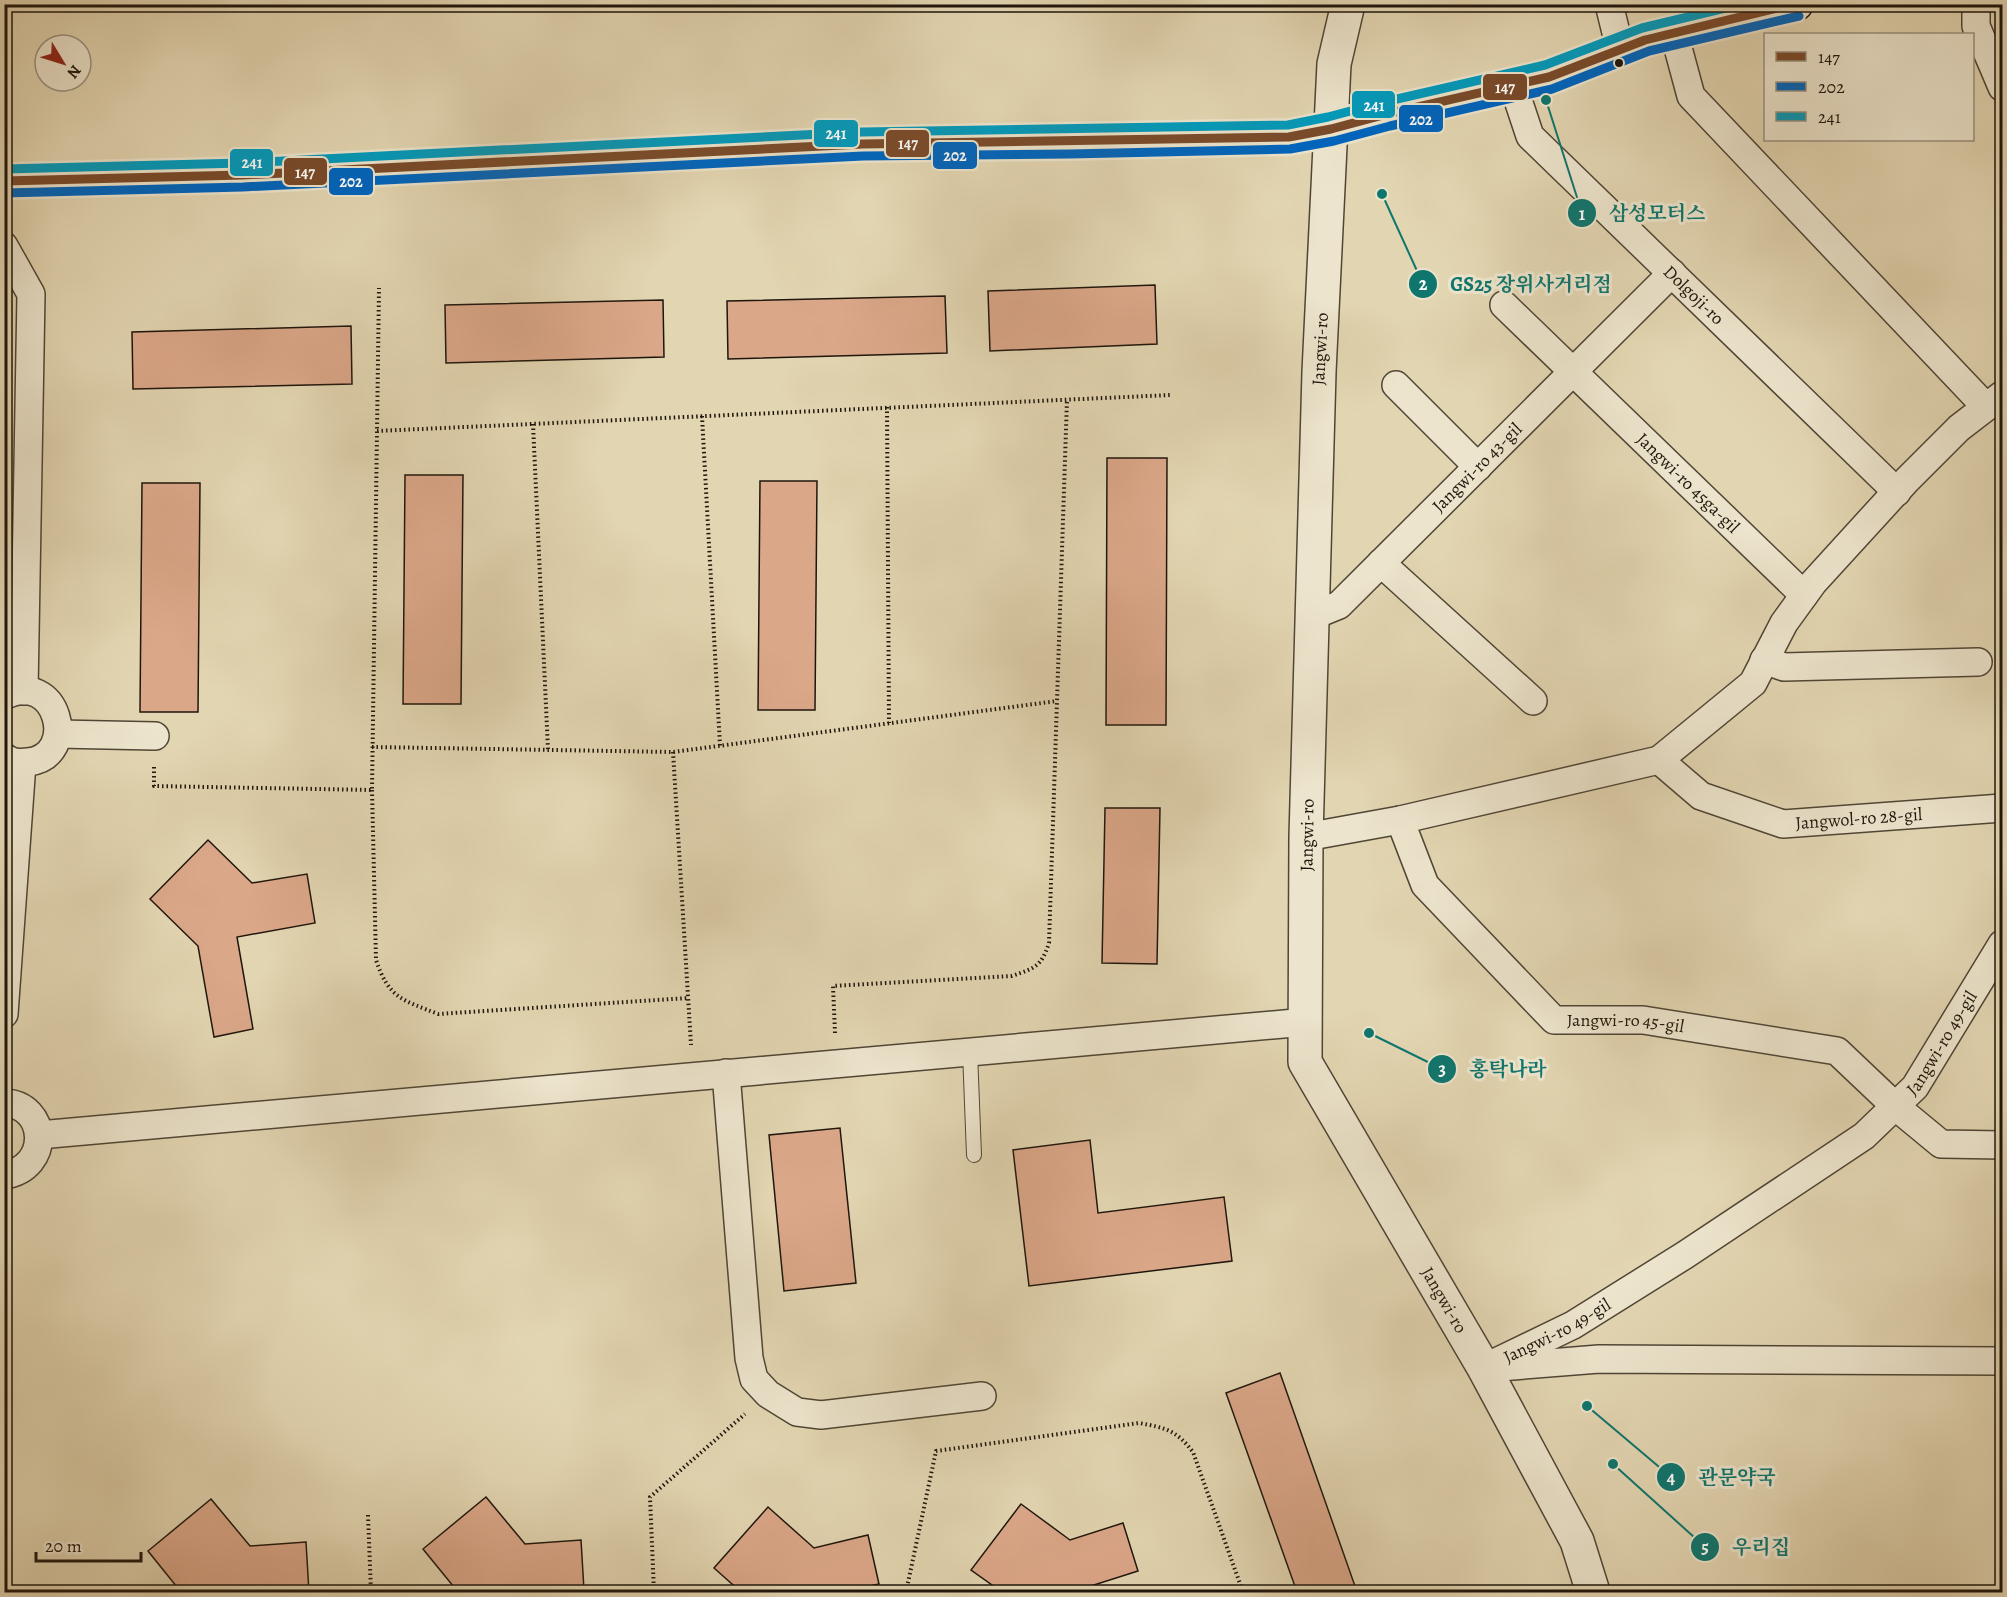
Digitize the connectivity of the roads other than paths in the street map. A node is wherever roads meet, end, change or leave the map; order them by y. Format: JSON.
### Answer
{"nodes":[{"id":1,"x":1348,"y":4,"type":"edge"},
{"id":2,"x":1610,"y":4,"type":"edge"},
{"id":3,"x":1796,"y":4,"type":"edge"},
{"id":4,"x":1976,"y":4,"type":"edge"},
{"id":5,"x":1739,"y":11,"type":"edge"},
{"id":6,"x":1674,"y":33,"type":"junction"},
{"id":7,"x":1620,"y":49,"type":"junction"},
{"id":8,"x":1514,"y":85,"type":"junction"},
{"id":9,"x":2002,"y":87,"type":"edge"},
{"id":10,"x":1331,"y":129,"type":"junction"},
{"id":11,"x":4,"y":181,"type":"edge"},
{"id":12,"x":4,"y":246,"type":"edge"},
{"id":13,"x":1672,"y":273,"type":"junction"},
{"id":14,"x":1504,"y":305,"type":"dead end"},
{"id":15,"x":1573,"y":372,"type":"junction"},
{"id":16,"x":1396,"y":385,"type":"dead end"},
{"id":17,"x":1994,"y":401,"type":"edge"},
{"id":18,"x":1478,"y":467,"type":"junction"},
{"id":19,"x":1897,"y":492,"type":"junction"},
{"id":20,"x":1381,"y":563,"type":"junction"},
{"id":21,"x":1804,"y":596,"type":"junction"},
{"id":22,"x":1312,"y":616,"type":"junction"},
{"id":23,"x":1764,"y":660,"type":"junction"},
{"id":24,"x":1978,"y":662,"type":"dead end"},
{"id":25,"x":14,"y":694,"type":"edge"},
{"id":26,"x":1533,"y":700,"type":"dead end"},
{"id":27,"x":58,"y":734,"type":"junction"},
{"id":28,"x":155,"y":736,"type":"road end"},
{"id":29,"x":1659,"y":759,"type":"junction"},
{"id":30,"x":13,"y":760,"type":"edge"},
{"id":31,"x":2002,"y":808,"type":"edge"},
{"id":32,"x":1400,"y":820,"type":"junction"},
{"id":33,"x":1306,"y":837,"type":"junction"},
{"id":34,"x":2002,"y":944,"type":"edge"},
{"id":35,"x":4,"y":1014,"type":"edge"},
{"id":36,"x":1306,"y":1022,"type":"junction"},
{"id":37,"x":970,"y":1052,"type":"junction"},
{"id":38,"x":726,"y":1073,"type":"junction"},
{"id":39,"x":4,"y":1103,"type":"edge"},
{"id":40,"x":1895,"y":1106,"type":"junction"},
{"id":41,"x":39,"y":1135,"type":"junction"},
{"id":42,"x":2002,"y":1145,"type":"edge"},
{"id":43,"x":974,"y":1155,"type":"dead end"},
{"id":44,"x":4,"y":1175,"type":"edge"},
{"id":45,"x":2002,"y":1361,"type":"edge"},
{"id":46,"x":1484,"y":1368,"type":"junction"},
{"id":47,"x":982,"y":1396,"type":"dead end"},
{"id":48,"x":1593,"y":1593,"type":"edge"}],
"edges":[{"from":1,"to":10,"type":"main road","name":"Jangwi-ro"},
{"from":2,"to":7,"type":"street"},
{"from":3,"to":5,"type":"main road"},
{"from":4,"to":9,"type":"street"},
{"from":5,"to":6,"type":"main road"},
{"from":6,"to":7,"type":"main road"},
{"from":6,"to":17,"type":"street"},
{"from":7,"to":8,"type":"main road"},
{"from":8,"to":10,"type":"main road"},
{"from":8,"to":13,"type":"street","name":"Dolgoji-ro"},
{"from":10,"to":11,"type":"main road"},
{"from":10,"to":22,"type":"main road","name":"Jangwi-ro"},
{"from":12,"to":25,"type":"street"},
{"from":13,"to":15,"type":"street","name":"Jangwi-ro 43-gil"},
{"from":13,"to":19,"type":"street","name":"Dolgoji-ro"},
{"from":14,"to":15,"type":"street"},
{"from":15,"to":18,"type":"street","name":"Jangwi-ro 43-gil"},
{"from":15,"to":21,"type":"street","name":"Jangwi-ro 45ga-gil"},
{"from":16,"to":18,"type":"street"},
{"from":17,"to":19,"type":"street"},
{"from":18,"to":20,"type":"street","name":"Jangwi-ro 43-gil"},
{"from":19,"to":21,"type":"street"},
{"from":20,"to":22,"type":"street","name":"Jangwi-ro 43-gil"},
{"from":20,"to":26,"type":"street"},
{"from":21,"to":23,"type":"street"},
{"from":22,"to":33,"type":"main road","name":"Jangwi-ro"},
{"from":23,"to":24,"type":"street"},
{"from":23,"to":29,"type":"street"},
{"from":25,"to":27,"type":"street"},
{"from":27,"to":28,"type":"street"},
{"from":27,"to":30,"type":"street"},
{"from":29,"to":31,"type":"street","name":"Jangwol-ro 28-gil"},
{"from":29,"to":32,"type":"street"},
{"from":30,"to":35,"type":"street"},
{"from":32,"to":33,"type":"street"},
{"from":32,"to":40,"type":"street","name":"Jangwi-ro 45-gil"},
{"from":33,"to":36,"type":"main road","name":"Jangwi-ro"},
{"from":34,"to":40,"type":"street","name":"Jangwi-ro 49-gil"},
{"from":36,"to":37,"type":"street"},
{"from":36,"to":46,"type":"main road","name":"Jangwi-ro"},
{"from":37,"to":38,"type":"street"},
{"from":37,"to":43,"type":"lane"},
{"from":38,"to":41,"type":"street"},
{"from":38,"to":47,"type":"street"},
{"from":39,"to":41,"type":"street"},
{"from":40,"to":42,"type":"street","name":"Jangwi-ro 45-gil"},
{"from":40,"to":46,"type":"street","name":"Jangwi-ro 49-gil"},
{"from":41,"to":44,"type":"street"},
{"from":45,"to":46,"type":"street","name":"Jangwi-ro 49-gil"},
{"from":46,"to":48,"type":"main road","name":"Jangwi-ro"}]}
